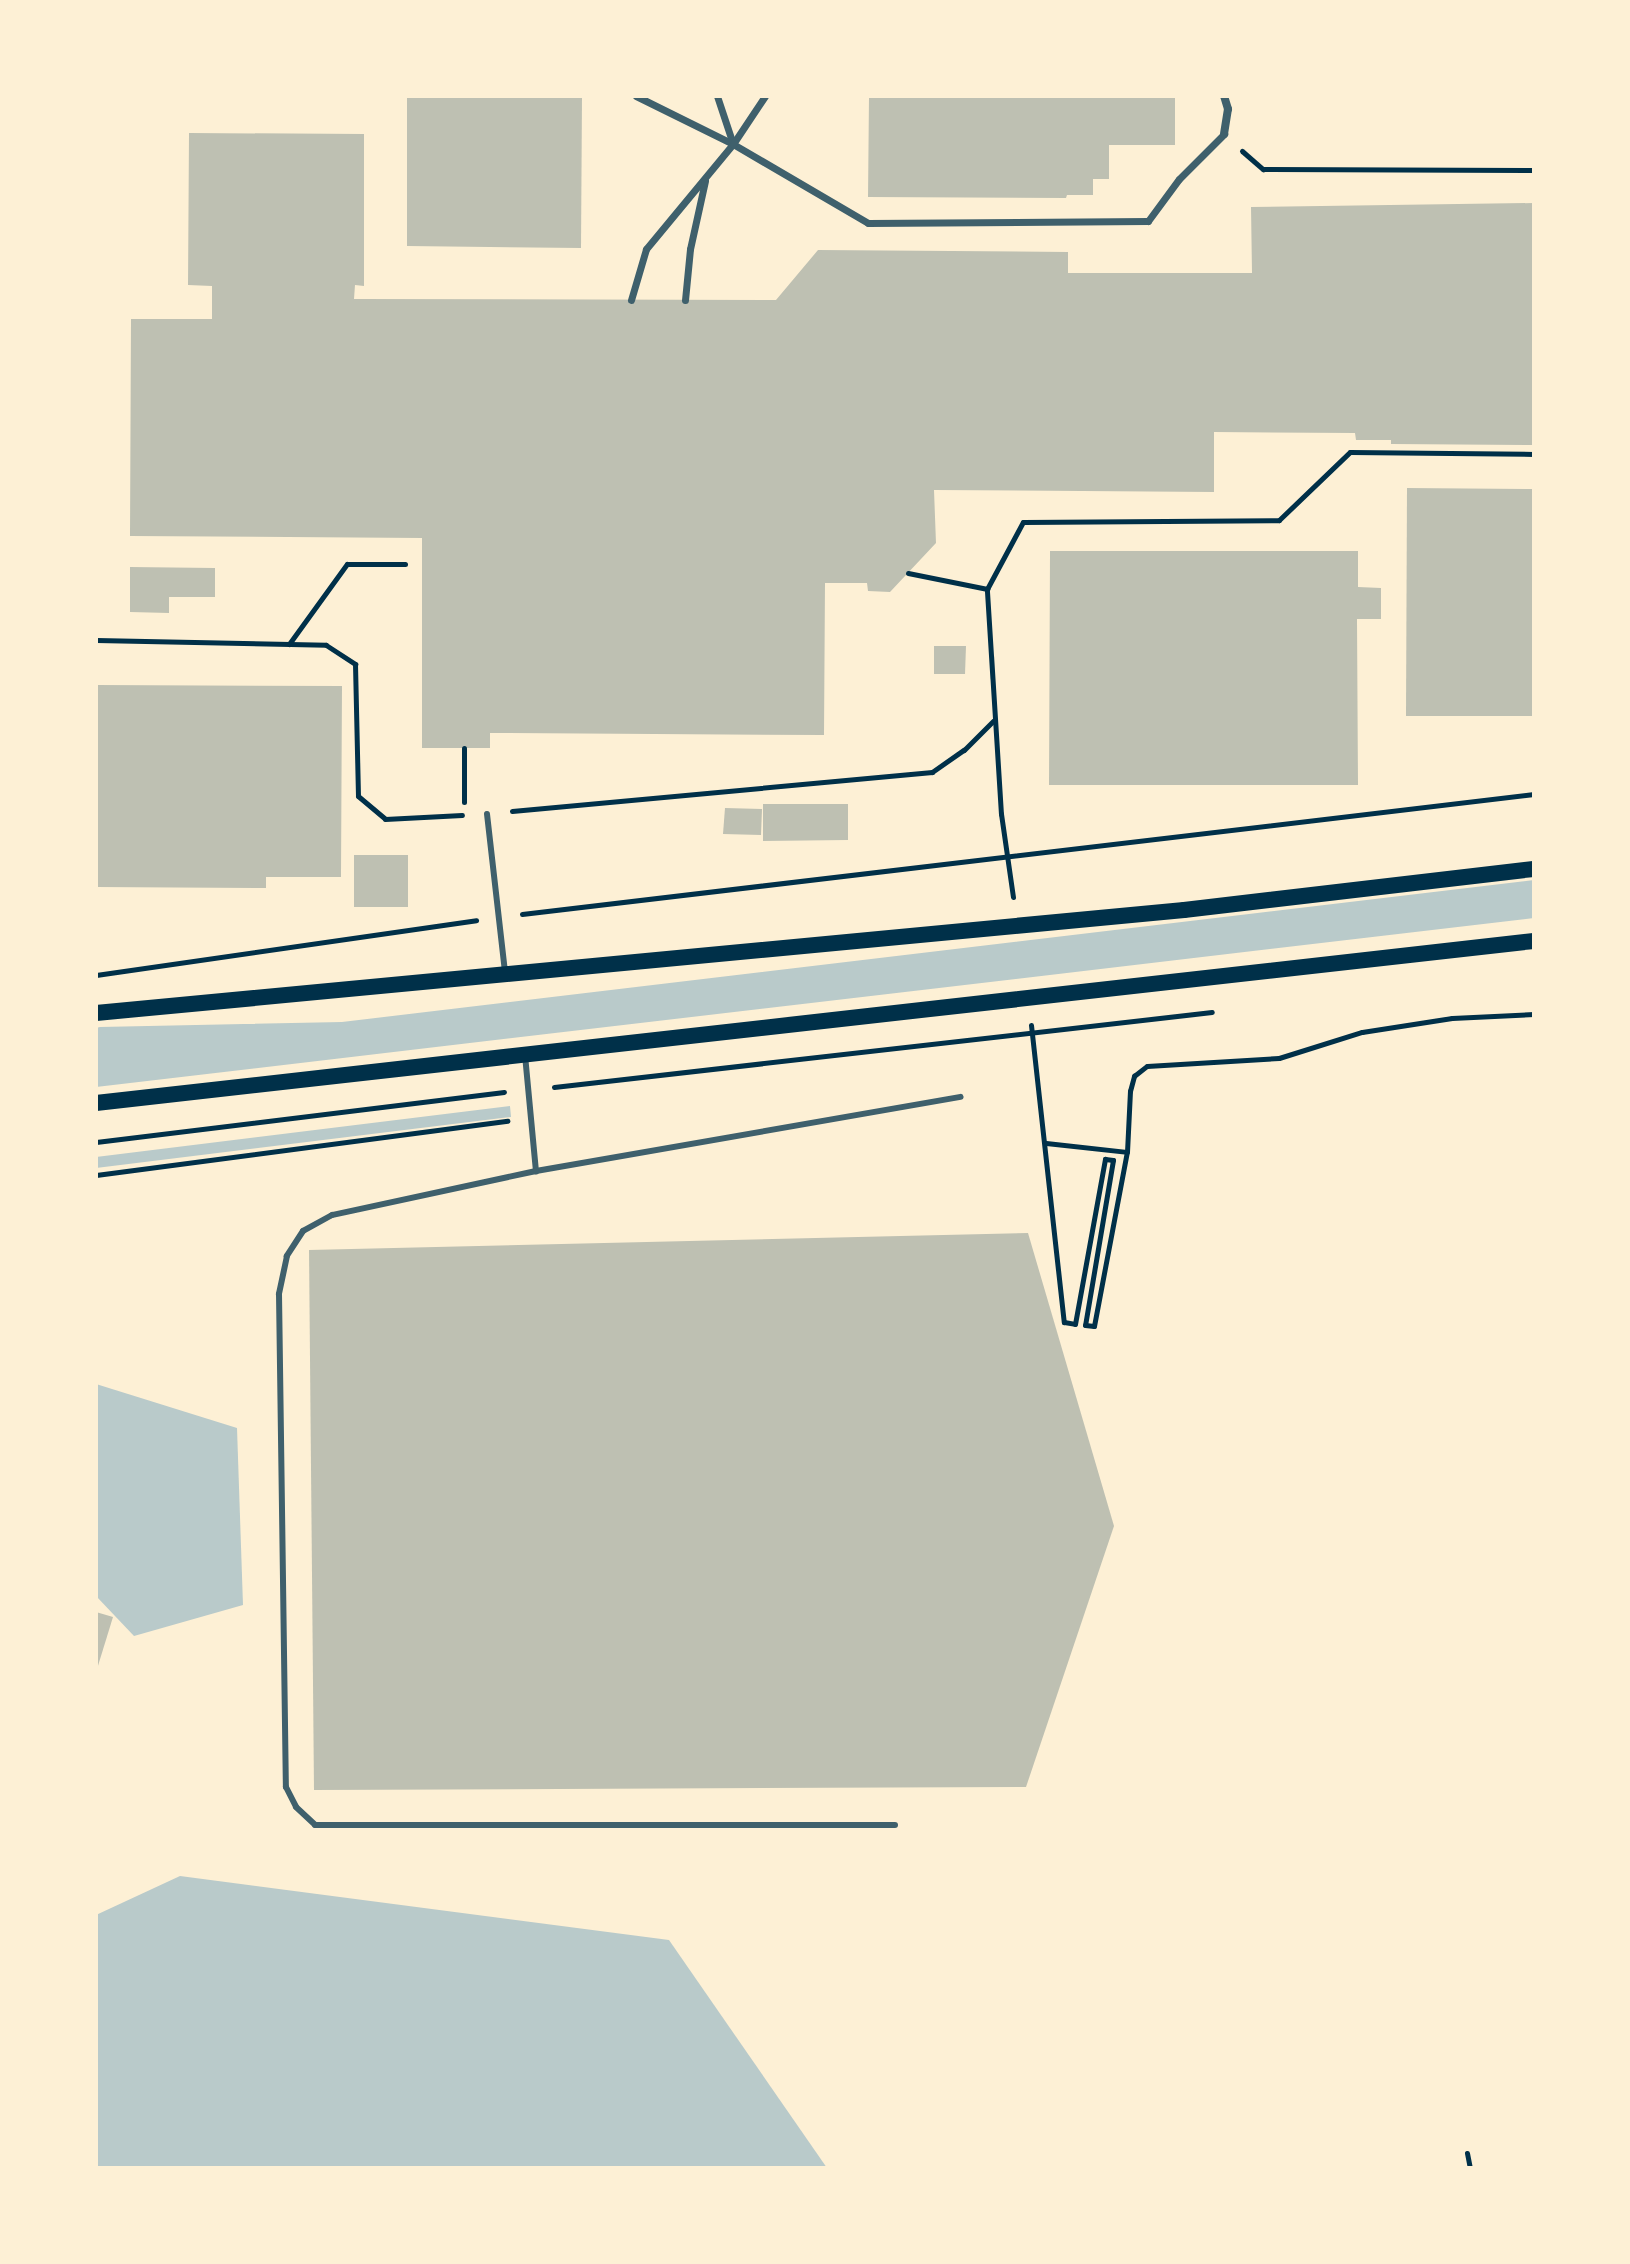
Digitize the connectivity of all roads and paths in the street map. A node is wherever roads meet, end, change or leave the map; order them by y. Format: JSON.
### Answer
{"nodes":[{"id":1,"x":636,"y":96,"type":"edge"},
{"id":2,"x":717,"y":96,"type":"edge"},
{"id":3,"x":765,"y":96,"type":"edge"},
{"id":4,"x":1224,"y":96,"type":"edge"},
{"id":5,"x":1224,"y":134,"type":"junction"},
{"id":6,"x":733,"y":144,"type":"junction"},
{"id":7,"x":1534,"y":170,"type":"edge"},
{"id":8,"x":705,"y":179,"type":"junction"},
{"id":9,"x":631,"y":300,"type":"dead end"},
{"id":10,"x":685,"y":300,"type":"dead end"},
{"id":11,"x":1534,"y":454,"type":"edge"},
{"id":12,"x":405,"y":564,"type":"dead end"},
{"id":13,"x":908,"y":573,"type":"dead end"},
{"id":14,"x":987,"y":589,"type":"junction"},
{"id":15,"x":96,"y":640,"type":"edge"},
{"id":16,"x":289,"y":644,"type":"junction"},
{"id":17,"x":994,"y":720,"type":"junction"},
{"id":18,"x":464,"y":748,"type":"dead end"},
{"id":19,"x":1534,"y":794,"type":"edge"},
{"id":20,"x":487,"y":814,"type":"junction"},
{"id":21,"x":463,"y":815,"type":"junction"},
{"id":22,"x":1534,"y":869,"type":"edge"},
{"id":23,"x":1015,"y":908,"type":"dead end"},
{"id":24,"x":498,"y":917,"type":"junction"},
{"id":25,"x":1534,"y":941,"type":"edge"},
{"id":26,"x":505,"y":973,"type":"junction"},
{"id":27,"x":96,"y":975,"type":"edge"},
{"id":28,"x":1221,"y":1010,"type":"dead end"},
{"id":29,"x":96,"y":1013,"type":"edge"},
{"id":30,"x":1534,"y":1014,"type":"edge"},
{"id":31,"x":1030,"y":1019,"type":"dead end"},
{"id":32,"x":525,"y":1055,"type":"junction"},
{"id":33,"x":528,"y":1090,"type":"junction"},
{"id":34,"x":961,"y":1097,"type":"dead end"},
{"id":35,"x":96,"y":1103,"type":"edge"},
{"id":36,"x":531,"y":1117,"type":"junction"},
{"id":37,"x":96,"y":1142,"type":"edge"},
{"id":38,"x":1046,"y":1143,"type":"junction"},
{"id":39,"x":1127,"y":1152,"type":"junction"},
{"id":40,"x":536,"y":1171,"type":"junction"},
{"id":41,"x":96,"y":1175,"type":"edge"},
{"id":42,"x":895,"y":1825,"type":"dead end"},
{"id":43,"x":1467,"y":2153,"type":"dead end"},
{"id":44,"x":1470,"y":2168,"type":"edge"}],
"edges":[{"from":1,"to":6,"type":"street"},
{"from":2,"to":6,"type":"street"},
{"from":3,"to":6,"type":"street"},
{"from":4,"to":5,"type":"street"},
{"from":5,"to":6,"type":"street"},
{"from":5,"to":7,"type":"path"},
{"from":6,"to":8,"type":"street"},
{"from":8,"to":9,"type":"street"},
{"from":8,"to":10,"type":"street"},
{"from":11,"to":14,"type":"path"},
{"from":12,"to":16,"type":"path"},
{"from":13,"to":14,"type":"path"},
{"from":14,"to":17,"type":"path"},
{"from":15,"to":16,"type":"path"},
{"from":16,"to":21,"type":"path"},
{"from":17,"to":20,"type":"path"},
{"from":17,"to":23,"type":"path"},
{"from":18,"to":21,"type":"path"},
{"from":19,"to":24,"type":"path"},
{"from":20,"to":21,"type":"path"},
{"from":20,"to":24,"type":"lane"},
{"from":22,"to":26,"type":"main road"},
{"from":24,"to":26,"type":"lane"},
{"from":24,"to":27,"type":"path"},
{"from":25,"to":32,"type":"main road"},
{"from":26,"to":29,"type":"main road"},
{"from":28,"to":33,"type":"path"},
{"from":30,"to":39,"type":"path"},
{"from":31,"to":38,"type":"path"},
{"from":32,"to":33,"type":"lane"},
{"from":32,"to":35,"type":"main road"},
{"from":33,"to":36,"type":"lane"},
{"from":33,"to":37,"type":"path"},
{"from":34,"to":40,"type":"lane"},
{"from":36,"to":40,"type":"lane"},
{"from":36,"to":41,"type":"path"},
{"from":38,"to":39,"type":"path"},
{"from":38,"to":39,"type":"path"},
{"from":40,"to":42,"type":"lane"},
{"from":43,"to":44,"type":"path"}]}
